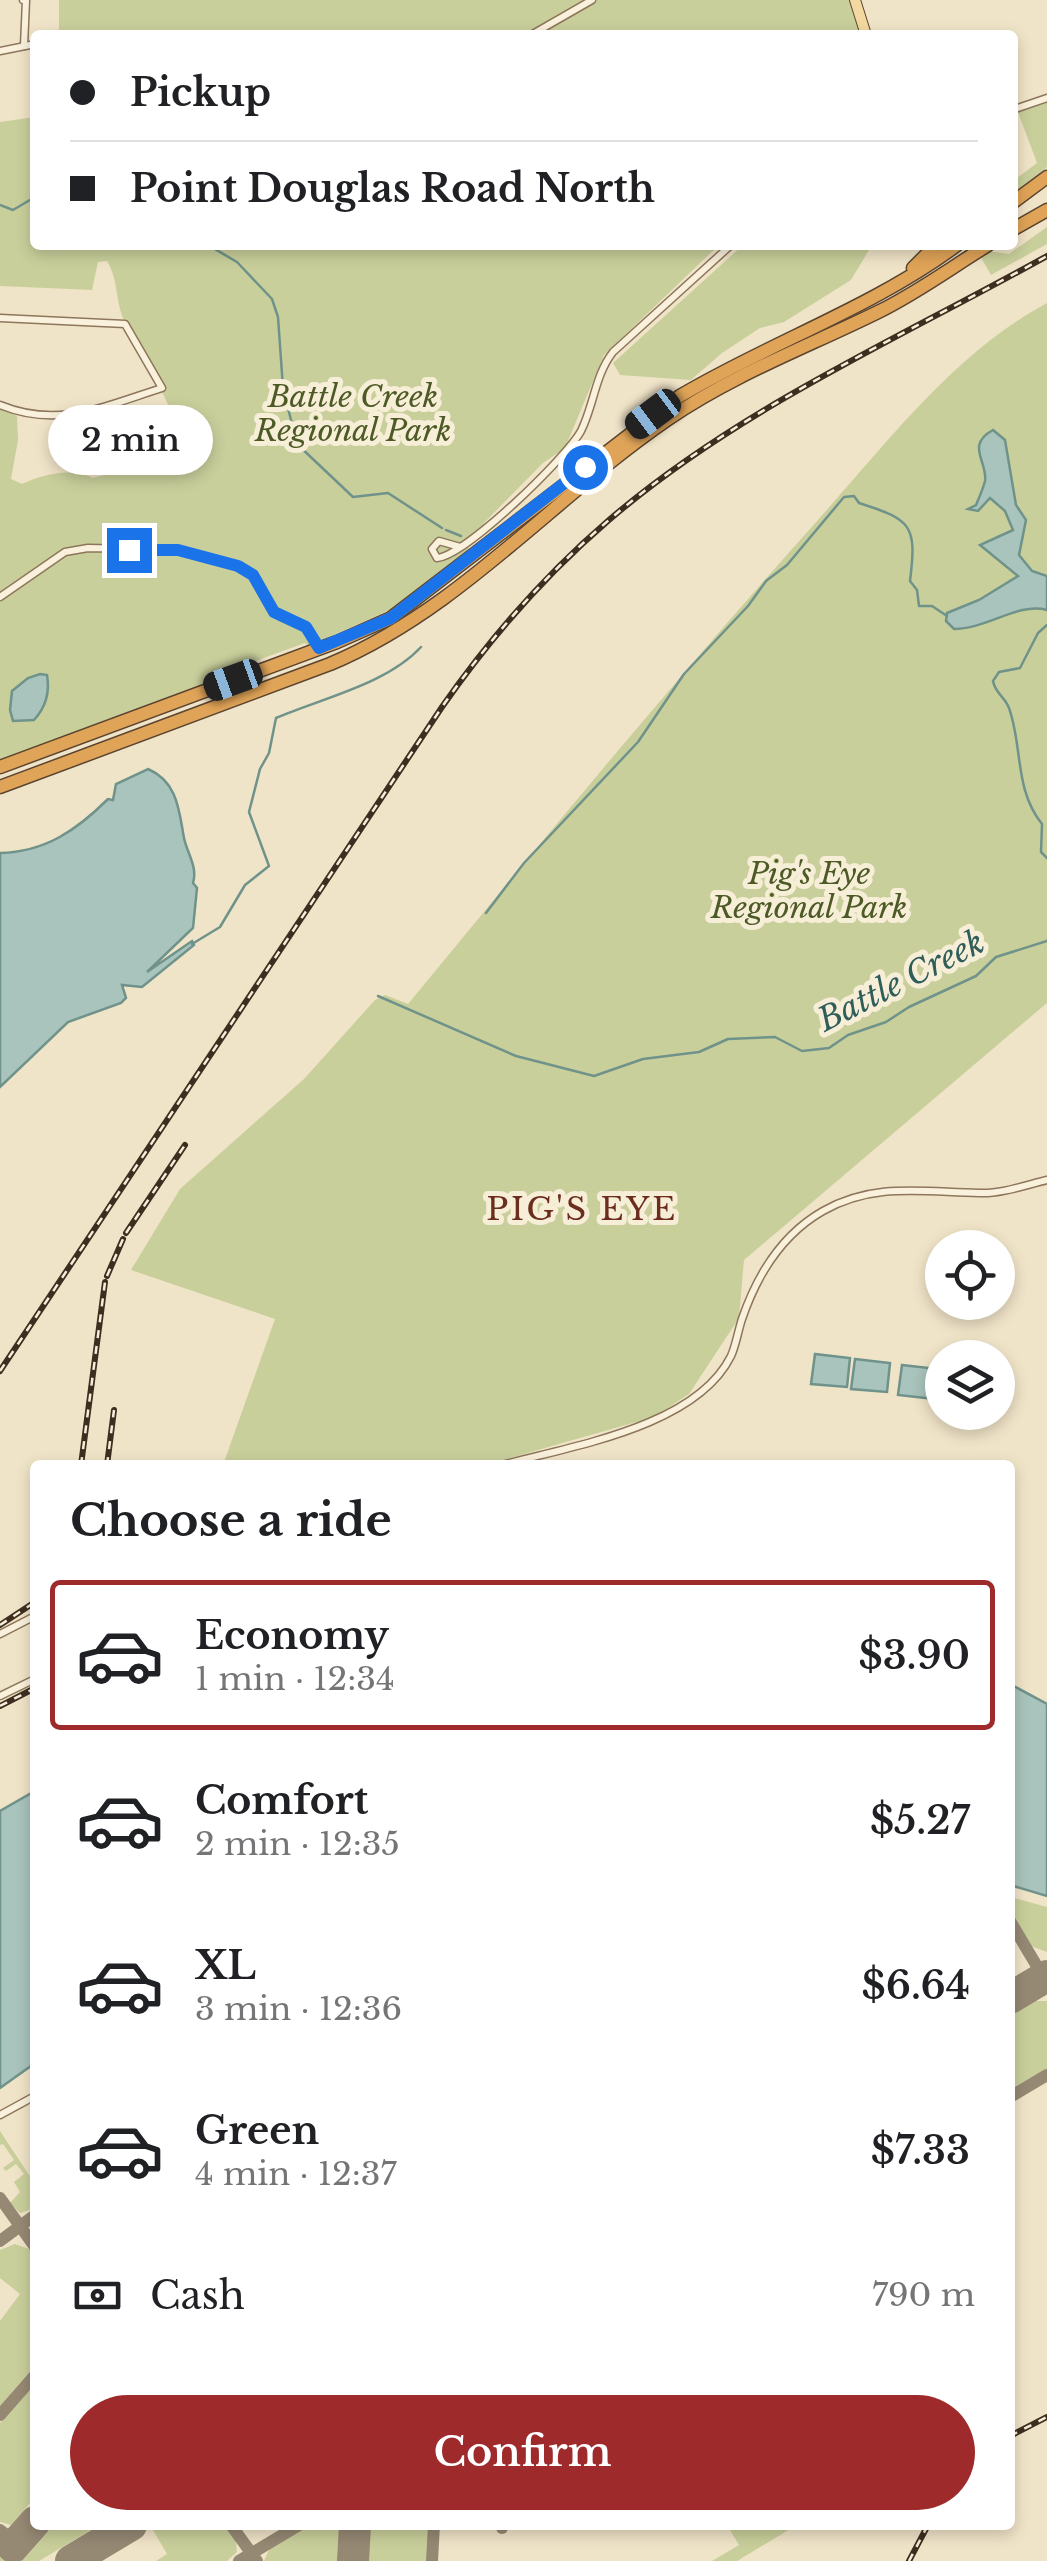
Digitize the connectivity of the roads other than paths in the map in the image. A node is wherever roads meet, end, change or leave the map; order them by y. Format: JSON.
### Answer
{"nodes":[{"id":1,"x":24,"y":0,"type":"edge"},
{"id":2,"x":592,"y":0,"type":"edge"},
{"id":3,"x":855,"y":0,"type":"edge"},
{"id":4,"x":540,"y":30,"type":"edge"},
{"id":5,"x":864,"y":30,"type":"edge"},
{"id":6,"x":30,"y":45,"type":"edge"},
{"id":7,"x":24,"y":46,"type":"junction"},
{"id":8,"x":0,"y":51,"type":"edge"},
{"id":9,"x":1047,"y":98,"type":"edge"},
{"id":10,"x":1018,"y":108,"type":"edge"},
{"id":11,"x":1047,"y":177,"type":"edge"},
{"id":12,"x":1018,"y":199,"type":"edge"},
{"id":13,"x":1047,"y":210,"type":"edge"},
{"id":14,"x":1018,"y":227,"type":"edge"},
{"id":15,"x":725,"y":250,"type":"edge"},
{"id":16,"x":931,"y":250,"type":"edge"},
{"id":17,"x":950,"y":250,"type":"edge"},
{"id":18,"x":979,"y":250,"type":"edge"},
{"id":19,"x":894,"y":288,"type":"junction"},
{"id":20,"x":0,"y":318,"type":"edge"},
{"id":21,"x":0,"y":404,"type":"edge"},
{"id":22,"x":460,"y":547,"type":"dead end"},
{"id":23,"x":0,"y":597,"type":"edge"},
{"id":24,"x":319,"y":648,"type":"junction"},
{"id":25,"x":0,"y":766,"type":"edge"},
{"id":26,"x":0,"y":788,"type":"edge"},
{"id":27,"x":1047,"y":1180,"type":"edge"},
{"id":28,"x":519,"y":1460,"type":"edge"},
{"id":29,"x":30,"y":1619,"type":"edge"},
{"id":30,"x":0,"y":1634,"type":"edge"},
{"id":31,"x":30,"y":1681,"type":"edge"},
{"id":32,"x":0,"y":1696,"type":"edge"},
{"id":33,"x":30,"y":2099,"type":"edge"},
{"id":34,"x":0,"y":2115,"type":"edge"}],
"edges":[{"from":1,"to":7,"type":"street"},
{"from":2,"to":4,"type":"street"},
{"from":3,"to":5,"type":"main road"},
{"from":6,"to":7,"type":"street"},
{"from":7,"to":8,"type":"street"},
{"from":9,"to":10,"type":"street"},
{"from":11,"to":12,"type":"highway"},
{"from":13,"to":14,"type":"highway"},
{"from":15,"to":22,"type":"street"},
{"from":16,"to":19,"type":"highway"},
{"from":17,"to":19,"type":"highway"},
{"from":18,"to":26,"type":"highway"},
{"from":19,"to":24,"type":"highway"},
{"from":20,"to":21,"type":"street"},
{"from":23,"to":24,"type":"street"},
{"from":24,"to":25,"type":"highway"},
{"from":27,"to":28,"type":"street"},
{"from":29,"to":30,"type":"street"},
{"from":31,"to":32,"type":"street"},
{"from":33,"to":34,"type":"street"}]}
